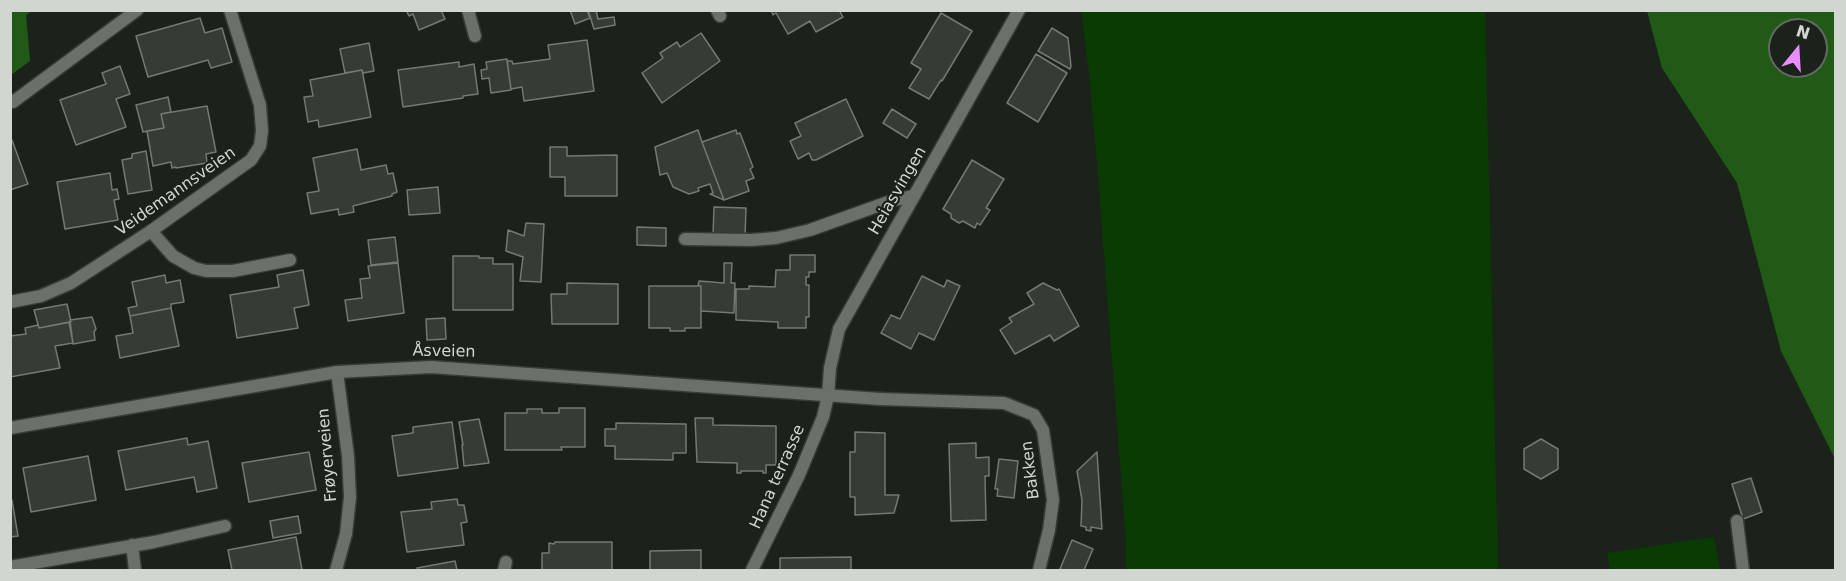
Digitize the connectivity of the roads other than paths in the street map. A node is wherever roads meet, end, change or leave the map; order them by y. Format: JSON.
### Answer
{"nodes":[{"id":1,"x":137,"y":10,"type":"edge"},
{"id":2,"x":230,"y":10,"type":"edge"},
{"id":3,"x":468,"y":10,"type":"edge"},
{"id":4,"x":1019,"y":10,"type":"edge"},
{"id":5,"x":475,"y":36,"type":"dead end"},
{"id":6,"x":13,"y":102,"type":"dead end"},
{"id":7,"x":914,"y":196,"type":"junction"},
{"id":8,"x":152,"y":231,"type":"junction"},
{"id":9,"x":685,"y":238,"type":"dead end"},
{"id":10,"x":290,"y":260,"type":"dead end"},
{"id":11,"x":10,"y":302,"type":"edge"},
{"id":12,"x":337,"y":372,"type":"junction"},
{"id":13,"x":828,"y":396,"type":"junction"},
{"id":14,"x":880,"y":399,"type":"joint"},
{"id":15,"x":10,"y":428,"type":"edge"},
{"id":16,"x":1737,"y":521,"type":"dead end"},
{"id":17,"x":225,"y":526,"type":"dead end"},
{"id":18,"x":132,"y":545,"type":"junction"},
{"id":19,"x":10,"y":567,"type":"edge"},
{"id":20,"x":135,"y":570,"type":"edge"},
{"id":21,"x":336,"y":570,"type":"edge"},
{"id":22,"x":752,"y":570,"type":"edge"},
{"id":23,"x":1039,"y":570,"type":"edge"},
{"id":24,"x":1743,"y":570,"type":"edge"}],
"edges":[{"from":1,"to":6,"type":"street"},
{"from":2,"to":8,"type":"street","name":"Veidemannsveien"},
{"from":3,"to":5,"type":"street"},
{"from":4,"to":7,"type":"street","name":"Heiasvingen"},
{"from":7,"to":9,"type":"street"},
{"from":7,"to":13,"type":"street","name":"Heiasvingen"},
{"from":8,"to":10,"type":"street"},
{"from":8,"to":11,"type":"street","name":"Veidemannsveien"},
{"from":12,"to":13,"type":"street","name":"Åsveien"},
{"from":12,"to":15,"type":"street","name":"Åsveien"},
{"from":12,"to":21,"type":"street","name":"Frøyerveien"},
{"from":13,"to":14,"type":"street","name":"Åsveien"},
{"from":13,"to":22,"type":"street","name":"Hana terrasse"},
{"from":14,"to":23,"type":"street","name":"Bakken"},
{"from":16,"to":24,"type":"street"},
{"from":17,"to":18,"type":"street"},
{"from":18,"to":19,"type":"street"},
{"from":18,"to":20,"type":"street"}]}
